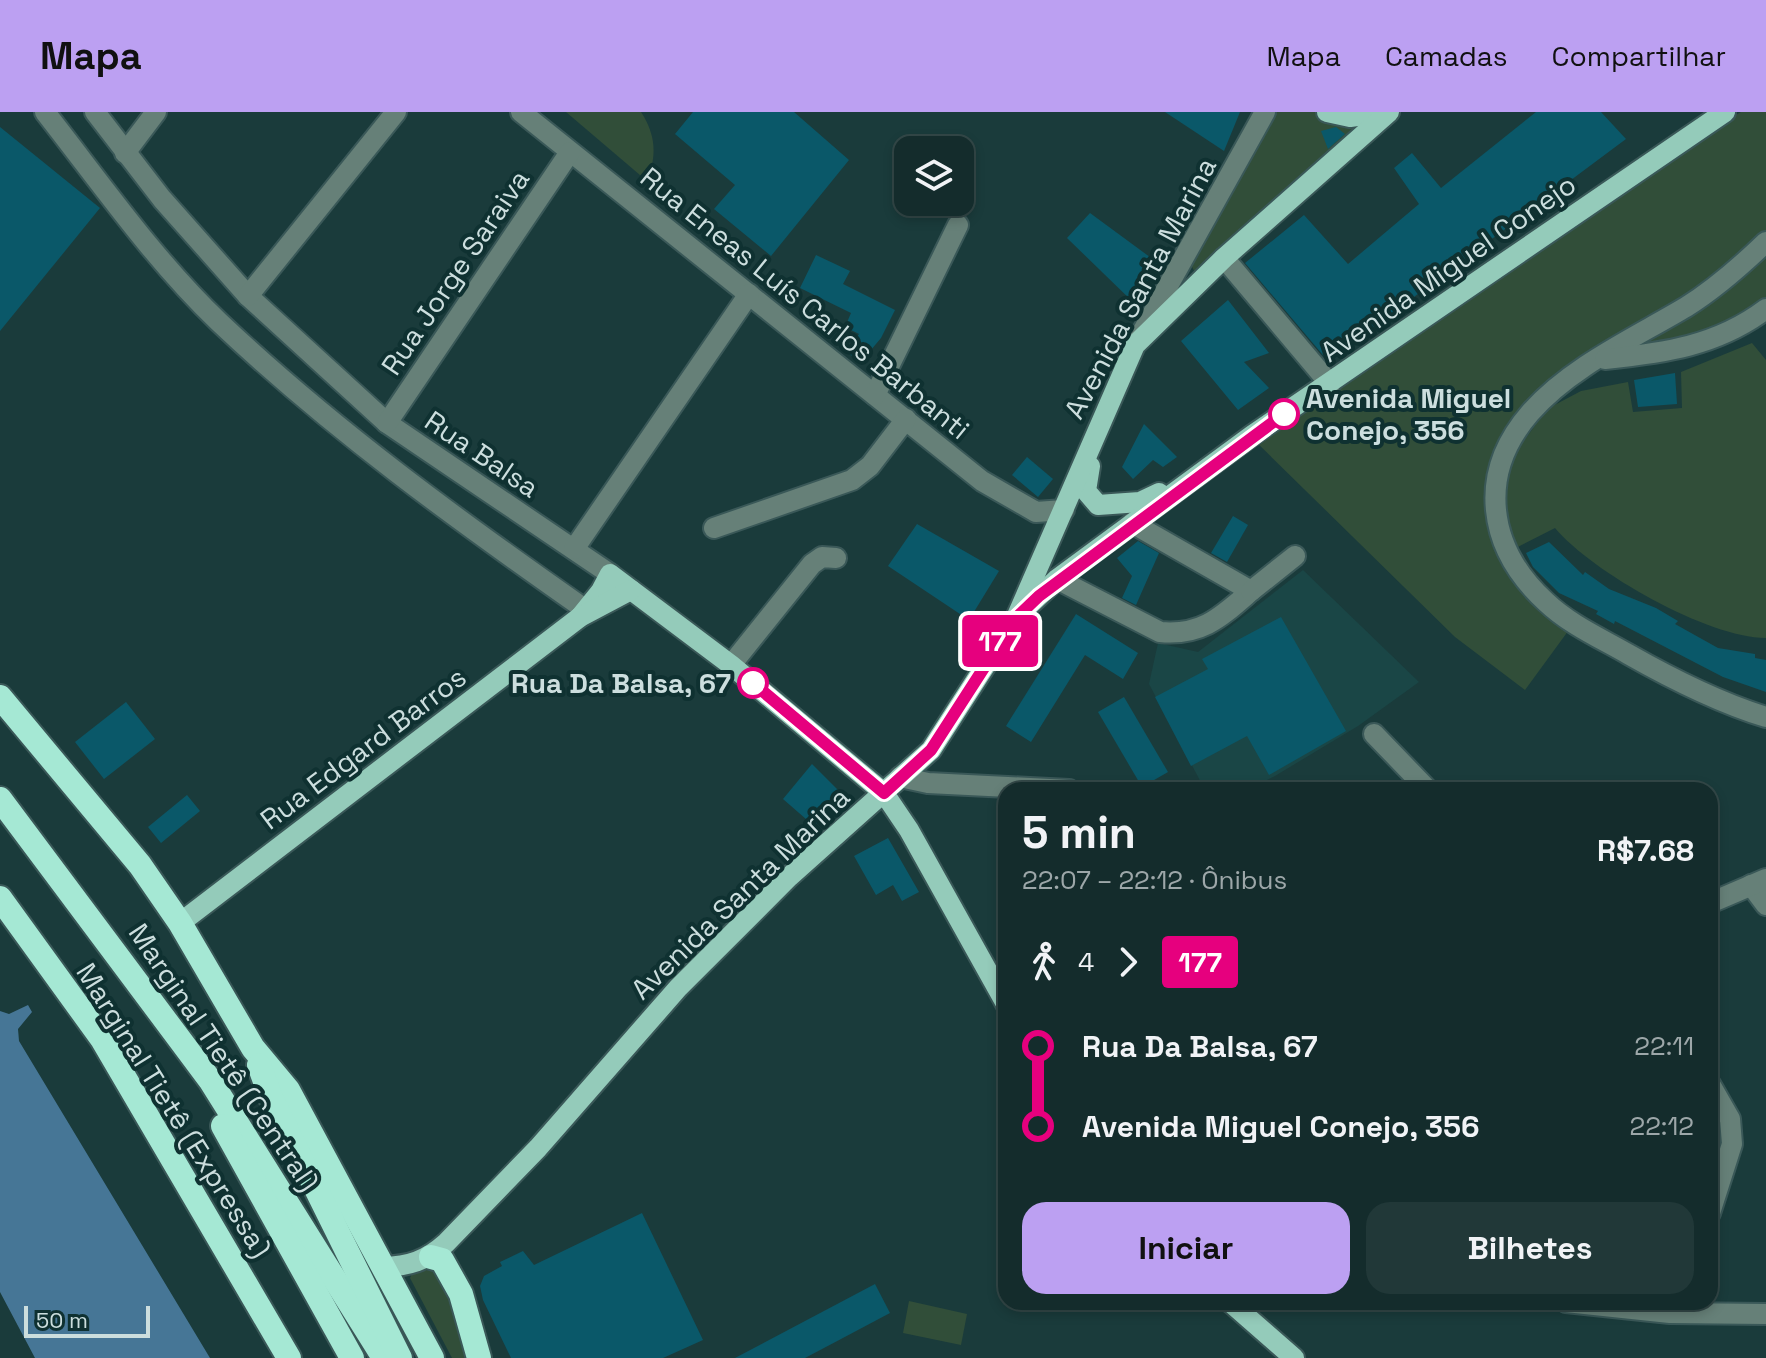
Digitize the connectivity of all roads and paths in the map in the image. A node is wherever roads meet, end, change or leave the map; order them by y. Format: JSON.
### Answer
{"nodes":[{"id":1,"x":45,"y":112,"type":"edge"},
{"id":2,"x":95,"y":112,"type":"edge"},
{"id":3,"x":156,"y":112,"type":"edge"},
{"id":4,"x":396,"y":112,"type":"edge"},
{"id":5,"x":521,"y":112,"type":"edge"},
{"id":6,"x":1265,"y":112,"type":"edge"},
{"id":7,"x":1327,"y":112,"type":"edge"},
{"id":8,"x":1387,"y":112,"type":"edge"},
{"id":9,"x":1725,"y":112,"type":"edge"},
{"id":10,"x":570,"y":152,"type":"junction"},
{"id":11,"x":125,"y":153,"type":"junction"},
{"id":12,"x":958,"y":225,"type":"dead end"},
{"id":13,"x":1766,"y":242,"type":"edge"},
{"id":14,"x":1224,"y":258,"type":"junction"},
{"id":15,"x":749,"y":294,"type":"junction"},
{"id":16,"x":248,"y":296,"type":"junction"},
{"id":17,"x":1766,"y":309,"type":"edge"},
{"id":18,"x":1135,"y":345,"type":"junction"},
{"id":19,"x":1601,"y":359,"type":"junction"},
{"id":20,"x":1330,"y":384,"type":"junction"},
{"id":21,"x":875,"y":395,"type":"junction"},
{"id":22,"x":906,"y":419,"type":"junction"},
{"id":23,"x":387,"y":423,"type":"junction"},
{"id":24,"x":1089,"y":443,"type":"junction"},
{"id":25,"x":1173,"y":493,"type":"junction"},
{"id":26,"x":1064,"y":510,"type":"junction"},
{"id":27,"x":1132,"y":523,"type":"junction"},
{"id":28,"x":714,"y":528,"type":"dead end"},
{"id":29,"x":574,"y":549,"type":"junction"},
{"id":30,"x":1295,"y":556,"type":"dead end"},
{"id":31,"x":836,"y":558,"type":"dead end"},
{"id":32,"x":610,"y":574,"type":"junction"},
{"id":33,"x":1057,"y":579,"type":"junction"},
{"id":34,"x":631,"y":590,"type":"junction"},
{"id":35,"x":1251,"y":591,"type":"junction"},
{"id":36,"x":583,"y":613,"type":"junction"},
{"id":37,"x":1016,"y":618,"type":"junction"},
{"id":38,"x":731,"y":665,"type":"junction"},
{"id":39,"x":0,"y":697,"type":"edge"},
{"id":40,"x":1766,"y":717,"type":"edge"},
{"id":41,"x":1374,"y":734,"type":"dead end"},
{"id":42,"x":900,"y":777,"type":"junction"},
{"id":43,"x":1420,"y":782,"type":"edge"},
{"id":44,"x":998,"y":786,"type":"edge"},
{"id":45,"x":884,"y":793,"type":"junction"},
{"id":46,"x":0,"y":799,"type":"edge"},
{"id":47,"x":1759,"y":882,"type":"edge"},
{"id":48,"x":0,"y":898,"type":"edge"},
{"id":49,"x":1718,"y":900,"type":"edge"},
{"id":50,"x":1766,"y":905,"type":"edge"},
{"id":51,"x":180,"y":923,"type":"junction"},
{"id":52,"x":998,"y":990,"type":"edge"},
{"id":53,"x":158,"y":1008,"type":"junction"},
{"id":54,"x":253,"y":1048,"type":"junction"},
{"id":55,"x":1718,"y":1098,"type":"edge"},
{"id":56,"x":1718,"y":1188,"type":"edge"},
{"id":57,"x":431,"y":1257,"type":"junction"},
{"id":58,"x":383,"y":1267,"type":"junction"},
{"id":59,"x":1239,"y":1310,"type":"edge"},
{"id":60,"x":1704,"y":1310,"type":"edge"},
{"id":61,"x":1766,"y":1314,"type":"edge"},
{"id":62,"x":289,"y":1358,"type":"edge"},
{"id":63,"x":352,"y":1358,"type":"edge"},
{"id":64,"x":384,"y":1358,"type":"edge"},
{"id":65,"x":400,"y":1358,"type":"edge"},
{"id":66,"x":432,"y":1358,"type":"edge"},
{"id":67,"x":479,"y":1358,"type":"edge"},
{"id":68,"x":1294,"y":1358,"type":"edge"}],
"edges":[{"from":1,"to":36,"type":"street"},
{"from":2,"to":11,"type":"street","name":"Rua Balsa"},
{"from":3,"to":11,"type":"street"},
{"from":4,"to":16,"type":"street"},
{"from":5,"to":10,"type":"street","name":"Rua Eneas Luís Carlos Barbanti"},
{"from":6,"to":18,"type":"street","name":"Avenida Santa Marina"},
{"from":7,"to":8,"type":"main road"},
{"from":8,"to":14,"type":"main road"},
{"from":9,"to":20,"type":"main road","name":"Avenida Miguel Conejo"},
{"from":10,"to":15,"type":"street","name":"Rua Eneas Luís Carlos Barbanti"},
{"from":10,"to":23,"type":"street","name":"Rua Jorge Saraiva"},
{"from":11,"to":16,"type":"street","name":"Rua Balsa"},
{"from":12,"to":21,"type":"street"},
{"from":13,"to":19,"type":"street"},
{"from":14,"to":18,"type":"main road"},
{"from":14,"to":20,"type":"street"},
{"from":15,"to":21,"type":"street","name":"Rua Eneas Luís Carlos Barbanti"},
{"from":15,"to":29,"type":"street"},
{"from":16,"to":23,"type":"street","name":"Rua Balsa"},
{"from":17,"to":19,"type":"street"},
{"from":18,"to":24,"type":"main road","name":"Avenida Santa Marina"},
{"from":19,"to":40,"type":"street"},
{"from":20,"to":25,"type":"main road","name":"Avenida Miguel Conejo"},
{"from":21,"to":22,"type":"street","name":"Rua Eneas Luís Carlos Barbanti"},
{"from":22,"to":26,"type":"street","name":"Rua Eneas Luís Carlos Barbanti"},
{"from":22,"to":28,"type":"street"},
{"from":23,"to":29,"type":"street","name":"Rua Balsa"},
{"from":24,"to":25,"type":"main road"},
{"from":24,"to":26,"type":"main road","name":"Avenida Santa Marina"},
{"from":25,"to":27,"type":"main road","name":"Avenida Miguel Conejo"},
{"from":26,"to":37,"type":"main road","name":"Avenida Santa Marina"},
{"from":27,"to":33,"type":"main road","name":"Avenida Miguel Conejo"},
{"from":27,"to":35,"type":"street"},
{"from":29,"to":32,"type":"street","name":"Rua Balsa"},
{"from":30,"to":35,"type":"street"},
{"from":31,"to":38,"type":"street"},
{"from":32,"to":34,"type":"main road","name":"Rua Balsa"},
{"from":32,"to":36,"type":"main road","name":"Rua Edgard Barros"},
{"from":33,"to":35,"type":"street"},
{"from":33,"to":37,"type":"main road","name":"Avenida Miguel Conejo"},
{"from":34,"to":36,"type":"main road","name":"Rua Edgard Barros"},
{"from":34,"to":38,"type":"main road","name":"Rua Balsa"},
{"from":36,"to":51,"type":"main road","name":"Rua Edgard Barros"},
{"from":37,"to":42,"type":"main road","name":"Avenida Santa Marina"},
{"from":38,"to":45,"type":"main road","name":"Rua Balsa"},
{"from":39,"to":51,"type":"highway"},
{"from":41,"to":43,"type":"street"},
{"from":42,"to":44,"type":"street"},
{"from":42,"to":45,"type":"main road","name":"Avenida Santa Marina"},
{"from":45,"to":52,"type":"main road","name":"Rua Balsa"},
{"from":45,"to":57,"type":"main road","name":"Avenida Santa Marina"},
{"from":46,"to":53,"type":"highway","name":"Marginal Tietê (Central)"},
{"from":47,"to":49,"type":"street"},
{"from":47,"to":50,"type":"street"},
{"from":48,"to":62,"type":"highway","name":"Marginal Tietê (Expressa)"},
{"from":51,"to":54,"type":"highway"},
{"from":53,"to":63,"type":"highway"},
{"from":53,"to":64,"type":"highway","name":"Marginal Tietê (Central)"},
{"from":54,"to":58,"type":"highway"},
{"from":54,"to":65,"type":"highway"},
{"from":55,"to":56,"type":"street"},
{"from":57,"to":58,"type":"main road"},
{"from":57,"to":67,"type":"highway"},
{"from":58,"to":66,"type":"highway"},
{"from":59,"to":68,"type":"main road"},
{"from":60,"to":61,"type":"street"}]}
